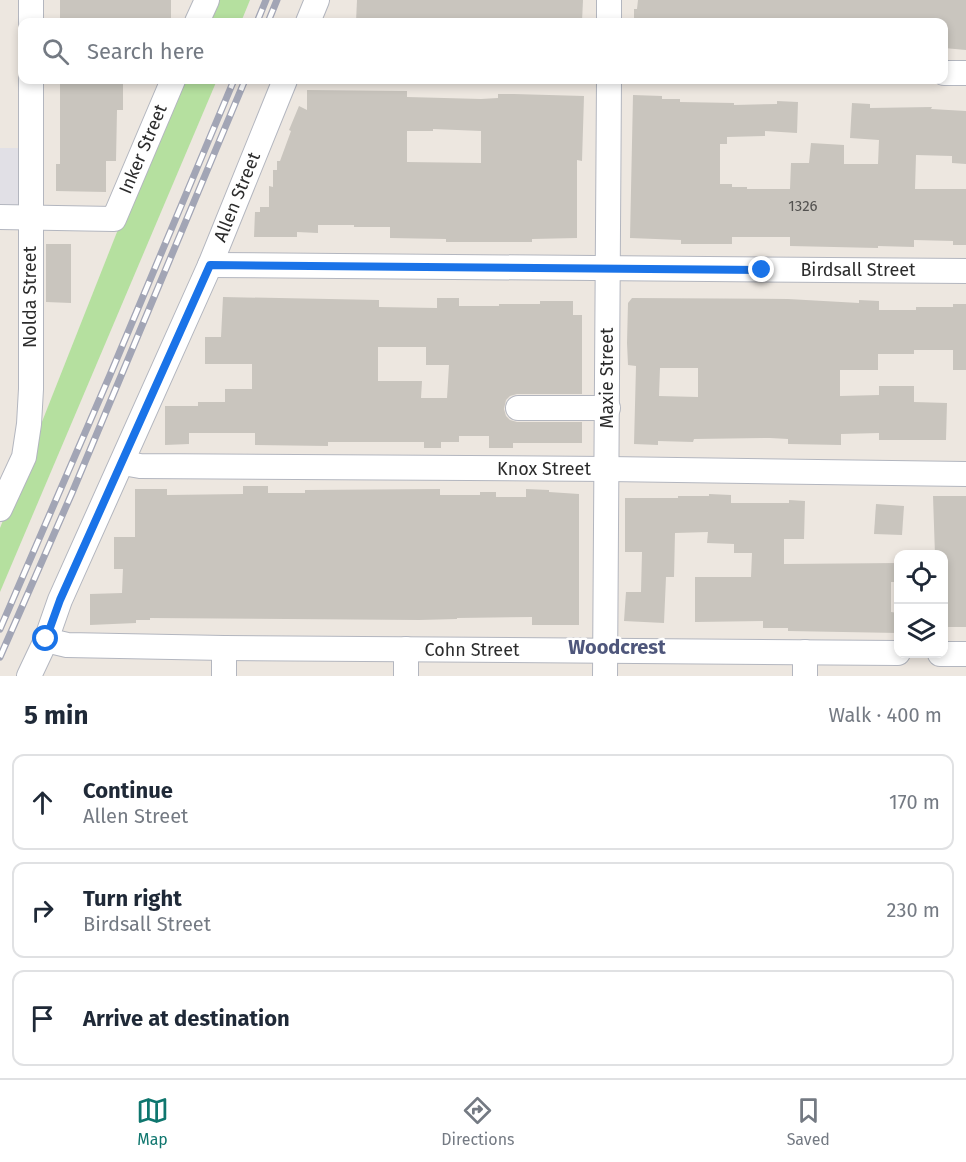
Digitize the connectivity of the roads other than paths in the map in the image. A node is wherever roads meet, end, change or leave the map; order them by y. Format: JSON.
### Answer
{"nodes":[{"id":1,"x":31,"y":0,"type":"edge"},
{"id":2,"x":207,"y":0,"type":"edge"},
{"id":3,"x":317,"y":0,"type":"edge"},
{"id":4,"x":609,"y":0,"type":"edge"},
{"id":5,"x":31,"y":18,"type":"edge"},
{"id":6,"x":199,"y":18,"type":"edge"},
{"id":7,"x":310,"y":18,"type":"edge"},
{"id":8,"x":609,"y":18,"type":"edge"},
{"id":9,"x":948,"y":73,"type":"edge"},
{"id":10,"x":966,"y":73,"type":"edge"},
{"id":11,"x":31,"y":84,"type":"edge"},
{"id":12,"x":171,"y":84,"type":"edge"},
{"id":13,"x":283,"y":84,"type":"edge"},
{"id":14,"x":609,"y":84,"type":"edge"},
{"id":15,"x":0,"y":217,"type":"edge"},
{"id":16,"x":29,"y":217,"type":"junction"},
{"id":17,"x":210,"y":265,"type":"junction"},
{"id":18,"x":607,"y":268,"type":"junction"},
{"id":19,"x":966,"y":271,"type":"edge"},
{"id":20,"x":518,"y":408,"type":"dead end"},
{"id":21,"x":608,"y":408,"type":"junction"},
{"id":22,"x":123,"y":463,"type":"junction"},
{"id":23,"x":608,"y":469,"type":"junction"},
{"id":24,"x":966,"y":474,"type":"edge"},
{"id":25,"x":0,"y":509,"type":"edge"},
{"id":26,"x":46,"y":639,"type":"junction"},
{"id":27,"x":224,"y":648,"type":"junction"},
{"id":28,"x":406,"y":650,"type":"junction"},
{"id":29,"x":605,"y":651,"type":"junction"},
{"id":30,"x":805,"y":652,"type":"junction"},
{"id":31,"x":894,"y":653,"type":"edge"},
{"id":32,"x":948,"y":654,"type":"edge"},
{"id":33,"x":966,"y":654,"type":"edge"},
{"id":34,"x":32,"y":674,"type":"edge"},
{"id":35,"x":224,"y":676,"type":"edge"},
{"id":36,"x":406,"y":676,"type":"edge"},
{"id":37,"x":605,"y":676,"type":"edge"},
{"id":38,"x":805,"y":676,"type":"edge"}],
"edges":[{"from":1,"to":5,"type":"street"},
{"from":2,"to":6,"type":"street"},
{"from":3,"to":7,"type":"street"},
{"from":4,"to":8,"type":"street"},
{"from":9,"to":10,"type":"street"},
{"from":11,"to":16,"type":"street","name":"Nolda Street"},
{"from":12,"to":16,"type":"street","name":"Inker Street"},
{"from":13,"to":17,"type":"street","name":"Allen Street"},
{"from":14,"to":18,"type":"street","name":"Maxie Street"},
{"from":15,"to":16,"type":"street"},
{"from":16,"to":25,"type":"street","name":"Nolda Street"},
{"from":17,"to":18,"type":"street","name":"Birdsall Street"},
{"from":17,"to":22,"type":"street","name":"Allen Street"},
{"from":18,"to":19,"type":"street","name":"Birdsall Street"},
{"from":18,"to":21,"type":"street","name":"Maxie Street"},
{"from":20,"to":21,"type":"street"},
{"from":21,"to":23,"type":"street","name":"Maxie Street"},
{"from":22,"to":23,"type":"street","name":"Knox Street"},
{"from":22,"to":26,"type":"street","name":"Allen Street"},
{"from":23,"to":24,"type":"street","name":"Knox Street"},
{"from":23,"to":29,"type":"street","name":"Maxie Street"},
{"from":26,"to":27,"type":"street","name":"Cohn Street"},
{"from":26,"to":34,"type":"street","name":"Allen Street"},
{"from":27,"to":28,"type":"street","name":"Cohn Street"},
{"from":27,"to":35,"type":"street"},
{"from":28,"to":29,"type":"street","name":"Cohn Street"},
{"from":28,"to":36,"type":"street"},
{"from":29,"to":30,"type":"street","name":"Cohn Street"},
{"from":29,"to":37,"type":"street","name":"Maxie Street"},
{"from":30,"to":31,"type":"street","name":"Cohn Street"},
{"from":30,"to":38,"type":"street"},
{"from":32,"to":33,"type":"street"}]}
